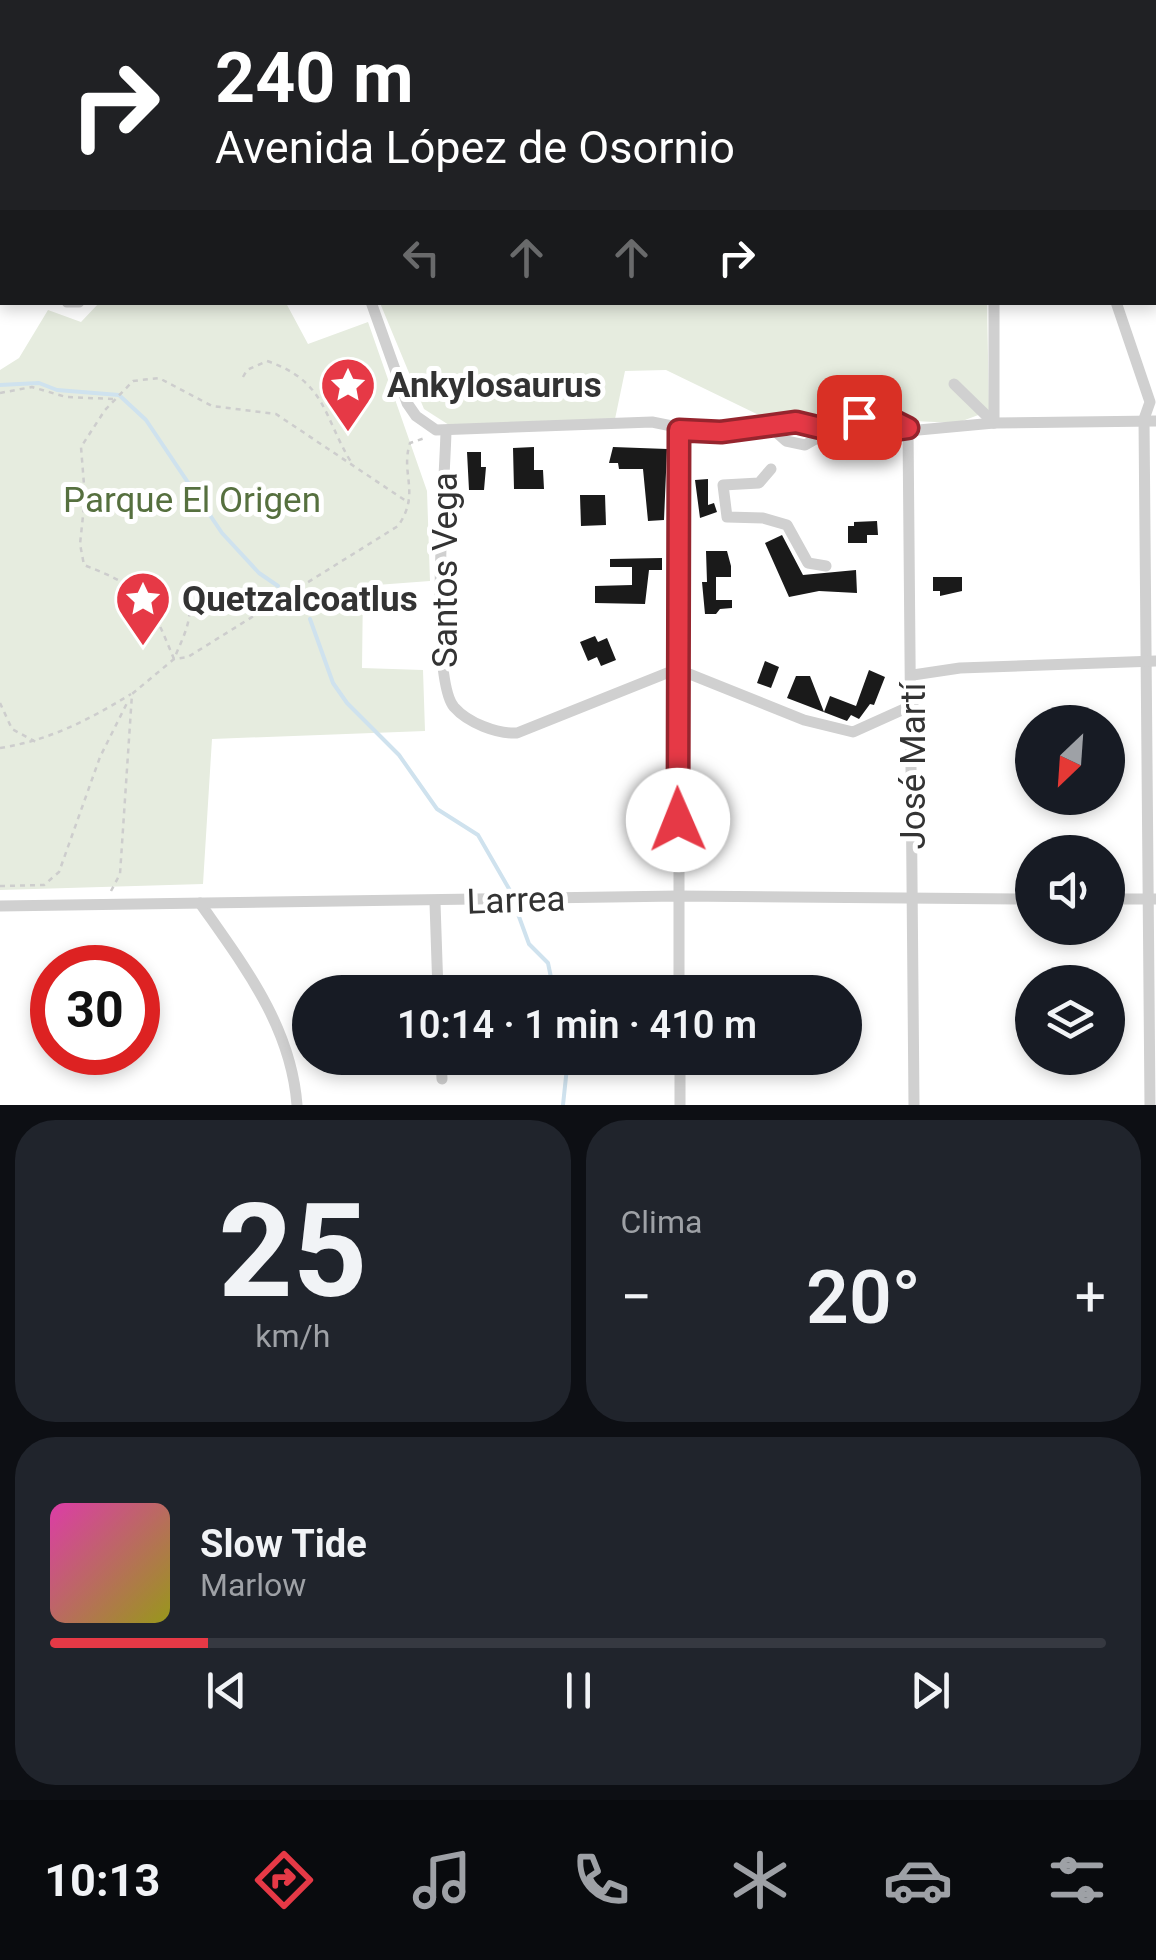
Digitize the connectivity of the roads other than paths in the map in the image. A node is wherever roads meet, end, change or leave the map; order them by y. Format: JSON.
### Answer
{"nodes":[{"id":1,"x":372,"y":305,"type":"edge"},
{"id":2,"x":994,"y":305,"type":"edge"},
{"id":3,"x":1117,"y":305,"type":"edge"},
{"id":4,"x":954,"y":384,"type":"dead end"},
{"id":5,"x":1150,"y":420,"type":"edge"},
{"id":6,"x":994,"y":422,"type":"junction"},
{"id":7,"x":768,"y":425,"type":"junction"},
{"id":8,"x":826,"y":426,"type":"junction"},
{"id":9,"x":908,"y":428,"type":"junction"},
{"id":10,"x":679,"y":430,"type":"junction"},
{"id":11,"x":446,"y":431,"type":"junction"},
{"id":12,"x":771,"y":470,"type":"dead end"},
{"id":13,"x":826,"y":566,"type":"dead end"},
{"id":14,"x":1150,"y":662,"type":"edge"},
{"id":15,"x":677,"y":669,"type":"junction"},
{"id":16,"x":913,"y":675,"type":"junction"},
{"id":17,"x":913,"y":705,"type":"junction"},
{"id":18,"x":679,"y":896,"type":"junction"},
{"id":19,"x":1125,"y":899,"type":"edge"},
{"id":20,"x":1152,"y":899,"type":"edge"},
{"id":21,"x":913,"y":900,"type":"junction"},
{"id":22,"x":1015,"y":900,"type":"edge"},
{"id":23,"x":435,"y":902,"type":"junction"},
{"id":24,"x":200,"y":903,"type":"junction"},
{"id":25,"x":0,"y":906,"type":"edge"},
{"id":26,"x":437,"y":975,"type":"edge"},
{"id":27,"x":679,"y":975,"type":"edge"},
{"id":28,"x":442,"y":1075,"type":"edge"},
{"id":29,"x":680,"y":1075,"type":"edge"},
{"id":30,"x":442,"y":1079,"type":"dead end"},
{"id":31,"x":297,"y":1105,"type":"edge"},
{"id":32,"x":680,"y":1105,"type":"edge"},
{"id":33,"x":914,"y":1105,"type":"edge"},
{"id":34,"x":1150,"y":1105,"type":"edge"}],
"edges":[{"from":1,"to":11,"type":"street"},
{"from":2,"to":6,"type":"street"},
{"from":3,"to":5,"type":"street"},
{"from":4,"to":6,"type":"street"},
{"from":5,"to":6,"type":"street"},
{"from":5,"to":14,"type":"street"},
{"from":6,"to":9,"type":"street"},
{"from":7,"to":8,"type":"street"},
{"from":7,"to":8,"type":"street"},
{"from":7,"to":10,"type":"street"},
{"from":8,"to":9,"type":"street"},
{"from":8,"to":9,"type":"street"},
{"from":9,"to":16,"type":"street","name":"José Martí"},
{"from":10,"to":11,"type":"street"},
{"from":10,"to":15,"type":"street"},
{"from":11,"to":15,"type":"street","name":"Santos Vega"},
{"from":12,"to":13,"type":"street"},
{"from":14,"to":16,"type":"street"},
{"from":14,"to":20,"type":"street"},
{"from":15,"to":17,"type":"street"},
{"from":15,"to":18,"type":"street"},
{"from":16,"to":17,"type":"street","name":"José Martí"},
{"from":17,"to":21,"type":"street","name":"José Martí"},
{"from":18,"to":21,"type":"street","name":"Larrea"},
{"from":18,"to":23,"type":"street","name":"Larrea"},
{"from":18,"to":27,"type":"street"},
{"from":19,"to":20,"type":"street"},
{"from":20,"to":34,"type":"street"},
{"from":21,"to":22,"type":"street","name":"Larrea"},
{"from":21,"to":33,"type":"street","name":"José Martí"},
{"from":23,"to":24,"type":"street","name":"Larrea"},
{"from":23,"to":26,"type":"street"},
{"from":24,"to":25,"type":"street","name":"Larrea"},
{"from":24,"to":31,"type":"street"},
{"from":28,"to":30,"type":"street"},
{"from":29,"to":32,"type":"street"}]}
